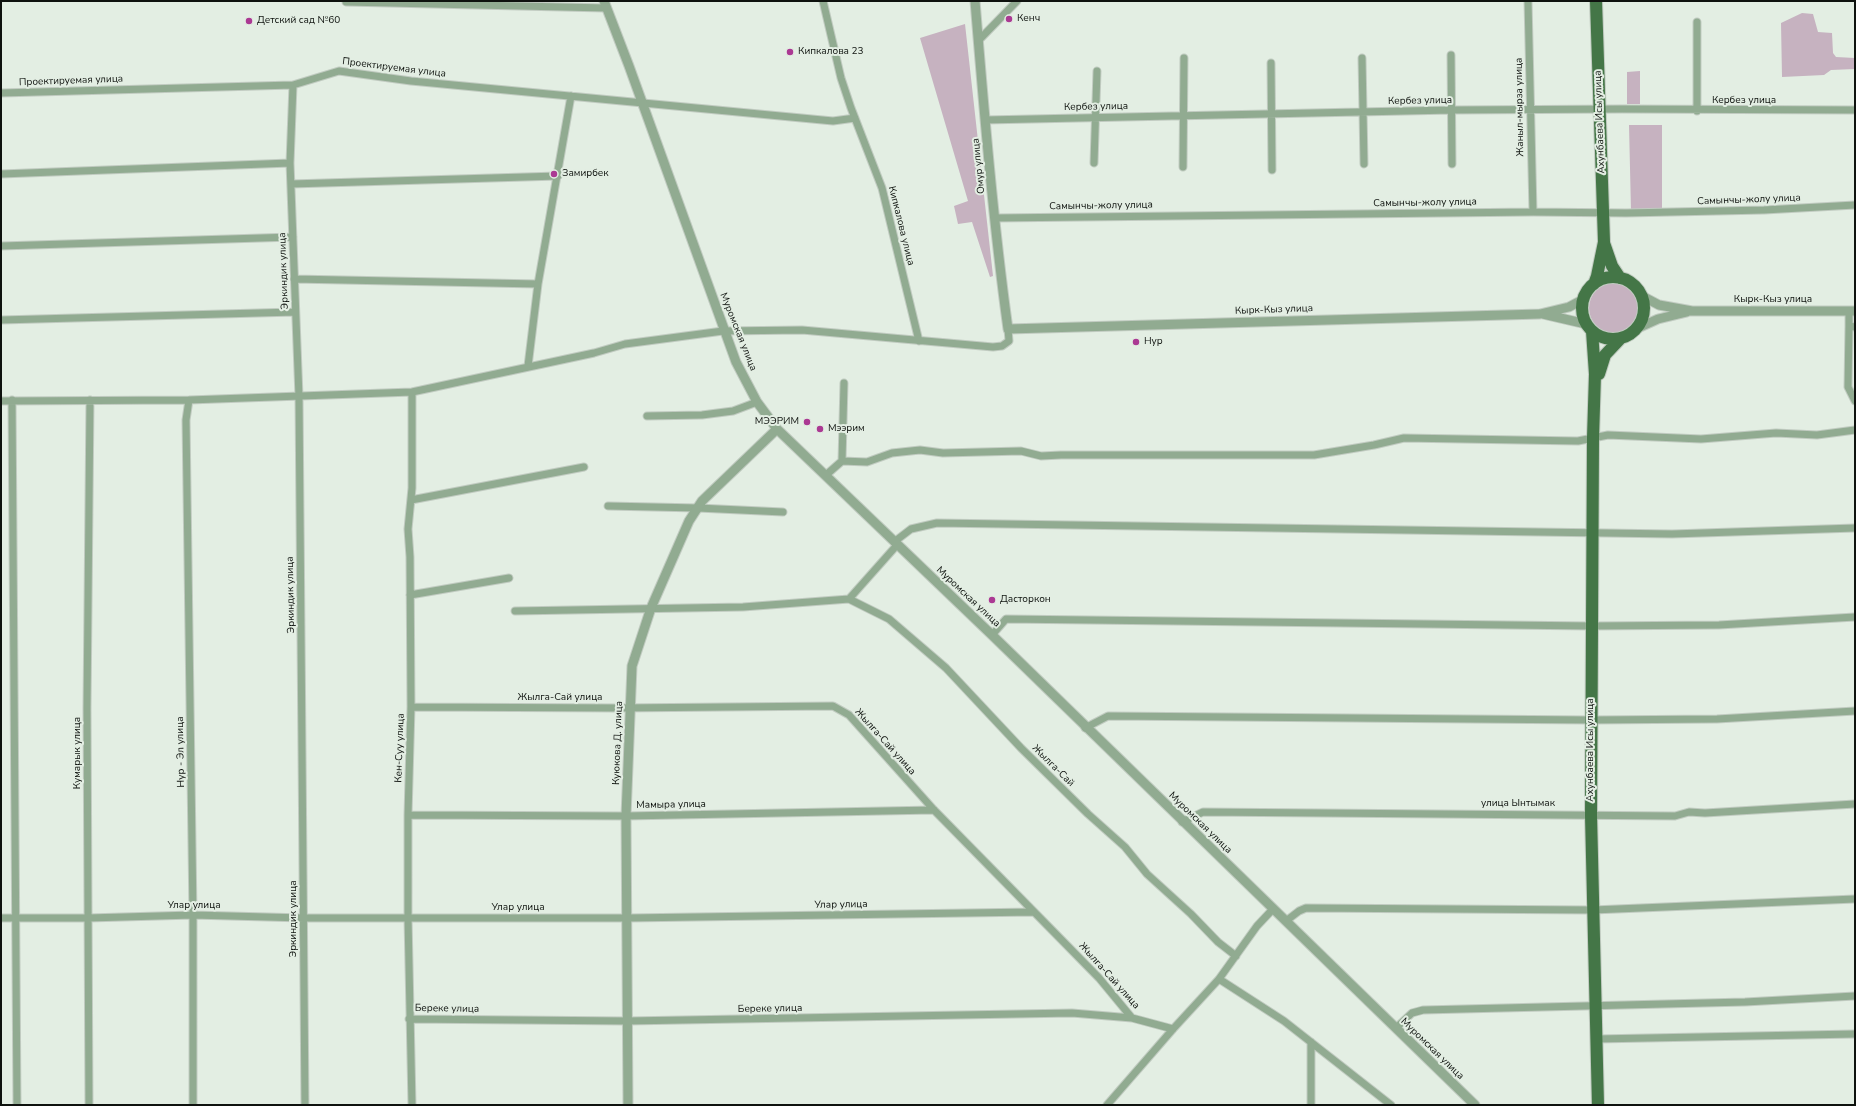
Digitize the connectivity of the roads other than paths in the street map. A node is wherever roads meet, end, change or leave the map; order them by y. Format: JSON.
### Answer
{"nodes":[{"id":1,"x":822,"y":1,"type":"edge"},
{"id":2,"x":975,"y":1,"type":"edge"},
{"id":3,"x":1017,"y":1,"type":"edge"},
{"id":4,"x":1528,"y":1,"type":"edge"},
{"id":5,"x":1596,"y":1,"type":"edge"},
{"id":6,"x":346,"y":2,"type":"dead end"},
{"id":7,"x":605,"y":4,"type":"edge"},
{"id":8,"x":1697,"y":22,"type":"dead end"},
{"id":9,"x":978,"y":41,"type":"junction"},
{"id":10,"x":1451,"y":55,"type":"dead end"},
{"id":11,"x":1184,"y":58,"type":"dead end"},
{"id":12,"x":1362,"y":58,"type":"dead end"},
{"id":13,"x":1271,"y":63,"type":"dead end"},
{"id":14,"x":1097,"y":71,"type":"dead end"},
{"id":15,"x":293,"y":85,"type":"junction"},
{"id":16,"x":1,"y":93,"type":"edge"},
{"id":17,"x":571,"y":96,"type":"junction"},
{"id":18,"x":642,"y":103,"type":"junction"},
{"id":19,"x":1452,"y":110,"type":"junction"},
{"id":20,"x":1600,"y":110,"type":"junction"},
{"id":21,"x":1855,"y":110,"type":"edge"},
{"id":22,"x":1529,"y":111,"type":"junction"},
{"id":23,"x":1697,"y":111,"type":"junction"},
{"id":24,"x":1363,"y":112,"type":"junction"},
{"id":25,"x":1272,"y":113,"type":"junction"},
{"id":26,"x":1184,"y":115,"type":"junction"},
{"id":27,"x":855,"y":118,"type":"junction"},
{"id":28,"x":1096,"y":118,"type":"junction"},
{"id":29,"x":985,"y":120,"type":"junction"},
{"id":30,"x":290,"y":163,"type":"junction"},
{"id":31,"x":1094,"y":163,"type":"dead end"},
{"id":32,"x":1364,"y":164,"type":"dead end"},
{"id":33,"x":1452,"y":164,"type":"dead end"},
{"id":34,"x":1183,"y":167,"type":"dead end"},
{"id":35,"x":1272,"y":170,"type":"dead end"},
{"id":36,"x":1,"y":174,"type":"edge"},
{"id":37,"x":558,"y":176,"type":"junction"},
{"id":38,"x":291,"y":184,"type":"junction"},
{"id":39,"x":1855,"y":205,"type":"edge"},
{"id":40,"x":1533,"y":212,"type":"junction"},
{"id":41,"x":1603,"y":212,"type":"junction"},
{"id":42,"x":996,"y":218,"type":"junction"},
{"id":43,"x":293,"y":237,"type":"junction"},
{"id":44,"x":1604,"y":242,"type":"junction"},
{"id":45,"x":1,"y":246,"type":"edge"},
{"id":46,"x":1620,"y":278,"type":"junction"},
{"id":47,"x":294,"y":279,"type":"junction"},
{"id":48,"x":538,"y":284,"type":"junction"},
{"id":49,"x":1594,"y":284,"type":"junction"},
{"id":50,"x":1642,"y":296,"type":"junction"},
{"id":51,"x":1584,"y":299,"type":"junction"},
{"id":52,"x":1692,"y":311,"type":"junction"},
{"id":53,"x":1852,"y":311,"type":"edge"},
{"id":54,"x":295,"y":312,"type":"junction"},
{"id":55,"x":1540,"y":314,"type":"junction"},
{"id":56,"x":1,"y":320,"type":"edge"},
{"id":57,"x":1852,"y":326,"type":"edge"},
{"id":58,"x":1589,"y":327,"type":"junction"},
{"id":59,"x":1638,"y":328,"type":"junction"},
{"id":60,"x":1008,"y":329,"type":"junction"},
{"id":61,"x":723,"y":331,"type":"junction"},
{"id":62,"x":1621,"y":338,"type":"junction"},
{"id":63,"x":919,"y":341,"type":"junction"},
{"id":64,"x":528,"y":366,"type":"junction"},
{"id":65,"x":844,"y":383,"type":"dead end"},
{"id":66,"x":412,"y":392,"type":"junction"},
{"id":67,"x":1595,"y":395,"type":"junction"},
{"id":68,"x":299,"y":397,"type":"junction"},
{"id":69,"x":12,"y":400,"type":"junction"},
{"id":70,"x":90,"y":400,"type":"junction"},
{"id":71,"x":189,"y":400,"type":"junction"},
{"id":72,"x":1,"y":401,"type":"edge"},
{"id":73,"x":1855,"y":401,"type":"edge"},
{"id":74,"x":757,"y":402,"type":"junction"},
{"id":75,"x":647,"y":416,"type":"dead end"},
{"id":76,"x":777,"y":429,"type":"junction"},
{"id":77,"x":1855,"y":430,"type":"edge"},
{"id":78,"x":1593,"y":438,"type":"junction"},
{"id":79,"x":842,"y":461,"type":"junction"},
{"id":80,"x":584,"y":467,"type":"dead end"},
{"id":81,"x":826,"y":475,"type":"junction"},
{"id":82,"x":411,"y":500,"type":"junction"},
{"id":83,"x":608,"y":506,"type":"dead end"},
{"id":84,"x":698,"y":508,"type":"junction"},
{"id":85,"x":783,"y":512,"type":"dead end"},
{"id":86,"x":1855,"y":528,"type":"edge"},
{"id":87,"x":1592,"y":532,"type":"junction"},
{"id":88,"x":895,"y":544,"type":"junction"},
{"id":89,"x":509,"y":578,"type":"dead end"},
{"id":90,"x":410,"y":595,"type":"junction"},
{"id":91,"x":849,"y":599,"type":"junction"},
{"id":92,"x":651,"y":608,"type":"junction"},
{"id":93,"x":515,"y":611,"type":"dead end"},
{"id":94,"x":1855,"y":618,"type":"edge"},
{"id":95,"x":1591,"y":626,"type":"junction"},
{"id":96,"x":992,"y":635,"type":"junction"},
{"id":97,"x":411,"y":707,"type":"junction"},
{"id":98,"x":630,"y":708,"type":"junction"},
{"id":99,"x":1855,"y":711,"type":"edge"},
{"id":100,"x":1591,"y":720,"type":"junction"},
{"id":101,"x":1085,"y":728,"type":"junction"},
{"id":102,"x":1855,"y":804,"type":"edge"},
{"id":103,"x":934,"y":810,"type":"junction"},
{"id":104,"x":408,"y":815,"type":"junction"},
{"id":105,"x":1591,"y":815,"type":"junction"},
{"id":106,"x":626,"y":816,"type":"junction"},
{"id":107,"x":1182,"y":822,"type":"junction"},
{"id":108,"x":1855,"y":899,"type":"edge"},
{"id":109,"x":1273,"y":909,"type":"junction"},
{"id":110,"x":1593,"y":910,"type":"junction"},
{"id":111,"x":1034,"y":912,"type":"junction"},
{"id":112,"x":193,"y":915,"type":"junction"},
{"id":113,"x":1,"y":918,"type":"edge"},
{"id":114,"x":15,"y":918,"type":"junction"},
{"id":115,"x":88,"y":918,"type":"junction"},
{"id":116,"x":304,"y":918,"type":"junction"},
{"id":117,"x":408,"y":918,"type":"junction"},
{"id":118,"x":628,"y":918,"type":"junction"},
{"id":119,"x":1286,"y":922,"type":"junction"},
{"id":120,"x":1236,"y":956,"type":"junction"},
{"id":121,"x":1219,"y":979,"type":"junction"},
{"id":122,"x":1855,"y":996,"type":"edge"},
{"id":123,"x":1595,"y":1006,"type":"junction"},
{"id":124,"x":1132,"y":1018,"type":"junction"},
{"id":125,"x":409,"y":1019,"type":"junction"},
{"id":126,"x":627,"y":1021,"type":"junction"},
{"id":127,"x":1396,"y":1028,"type":"junction"},
{"id":128,"x":1173,"y":1029,"type":"junction"},
{"id":129,"x":1855,"y":1034,"type":"edge"},
{"id":130,"x":1596,"y":1039,"type":"junction"},
{"id":131,"x":1311,"y":1042,"type":"junction"},
{"id":132,"x":17,"y":1105,"type":"edge"},
{"id":133,"x":89,"y":1105,"type":"edge"},
{"id":134,"x":193,"y":1105,"type":"edge"},
{"id":135,"x":305,"y":1105,"type":"edge"},
{"id":136,"x":412,"y":1105,"type":"edge"},
{"id":137,"x":628,"y":1105,"type":"edge"},
{"id":138,"x":1107,"y":1105,"type":"edge"},
{"id":139,"x":1311,"y":1105,"type":"edge"},
{"id":140,"x":1391,"y":1105,"type":"edge"},
{"id":141,"x":1475,"y":1105,"type":"edge"},
{"id":142,"x":1598,"y":1105,"type":"edge"}],
"edges":[{"from":1,"to":27,"type":"street","name":"Кипкалова улица"},
{"from":2,"to":9,"type":"street","name":"Омур улица"},
{"from":3,"to":9,"type":"street"},
{"from":4,"to":22,"type":"street","name":"Жаныл-мырза улица"},
{"from":5,"to":20,"type":"main road","name":"Ахунбаева Исы улица"},
{"from":6,"to":7,"type":"street"},
{"from":7,"to":18,"type":"street","name":"Муромская улица"},
{"from":8,"to":23,"type":"street"},
{"from":9,"to":29,"type":"street","name":"Омур улица"},
{"from":10,"to":19,"type":"street"},
{"from":11,"to":26,"type":"street"},
{"from":12,"to":24,"type":"street"},
{"from":13,"to":25,"type":"street"},
{"from":14,"to":28,"type":"street"},
{"from":15,"to":16,"type":"street","name":"Проектируемая улица"},
{"from":15,"to":17,"type":"street","name":"Проектируемая улица"},
{"from":15,"to":30,"type":"street","name":"Эркиндик улица"},
{"from":17,"to":18,"type":"street","name":"Проектируемая улица"},
{"from":17,"to":37,"type":"street"},
{"from":18,"to":27,"type":"street"},
{"from":18,"to":61,"type":"street","name":"Муромская улица"},
{"from":19,"to":22,"type":"street","name":"Кербез улица"},
{"from":19,"to":24,"type":"street","name":"Кербез улица"},
{"from":19,"to":33,"type":"street"},
{"from":20,"to":22,"type":"street","name":"Кербез улица"},
{"from":20,"to":23,"type":"street","name":"Кербез улица"},
{"from":20,"to":41,"type":"main road","name":"Ахунбаева Исы улица"},
{"from":21,"to":23,"type":"street","name":"Кербез улица"},
{"from":22,"to":40,"type":"street","name":"Жаныл-мырза улица"},
{"from":24,"to":25,"type":"street","name":"Кербез улица"},
{"from":24,"to":32,"type":"street"},
{"from":25,"to":26,"type":"street","name":"Кербез улица"},
{"from":25,"to":35,"type":"street"},
{"from":26,"to":28,"type":"street","name":"Кербез улица"},
{"from":26,"to":34,"type":"street"},
{"from":27,"to":63,"type":"street","name":"Кипкалова улица"},
{"from":28,"to":29,"type":"street","name":"Кербез улица"},
{"from":28,"to":31,"type":"street"},
{"from":29,"to":42,"type":"street","name":"Омур улица"},
{"from":30,"to":36,"type":"street"},
{"from":30,"to":38,"type":"street","name":"Эркиндик улица"},
{"from":37,"to":38,"type":"street"},
{"from":37,"to":48,"type":"street"},
{"from":38,"to":43,"type":"street","name":"Эркиндик улица"},
{"from":39,"to":41,"type":"street","name":"Самынчы-жолу улица"},
{"from":40,"to":41,"type":"street","name":"Самынчы-жолу улица"},
{"from":40,"to":42,"type":"street","name":"Самынчы-жолу улица"},
{"from":41,"to":44,"type":"main road","name":"Ахунбаева Исы улица"},
{"from":42,"to":60,"type":"street","name":"Омур улица"},
{"from":43,"to":45,"type":"street"},
{"from":43,"to":47,"type":"street","name":"Эркиндик улица"},
{"from":44,"to":46,"type":"main road","name":"Ахунбаева Исы улица"},
{"from":44,"to":49,"type":"main road","name":"Ахунбаева Исы улица"},
{"from":46,"to":49,"type":"main road"},
{"from":46,"to":50,"type":"main road"},
{"from":47,"to":48,"type":"street"},
{"from":47,"to":54,"type":"street","name":"Эркиндик улица"},
{"from":48,"to":64,"type":"street"},
{"from":49,"to":51,"type":"main road"},
{"from":50,"to":52,"type":"street","name":"Кырк-Кыз улица"},
{"from":50,"to":59,"type":"main road"},
{"from":51,"to":55,"type":"street","name":"Кырк-Кыз улица"},
{"from":51,"to":58,"type":"main road"},
{"from":52,"to":53,"type":"street","name":"Кырк-Кыз улица"},
{"from":52,"to":59,"type":"street","name":"Кырк-Кыз улица"},
{"from":53,"to":57,"type":"street"},
{"from":54,"to":56,"type":"street"},
{"from":54,"to":68,"type":"street","name":"Эркиндик улица"},
{"from":55,"to":58,"type":"street","name":"Кырк-Кыз улица"},
{"from":55,"to":60,"type":"street","name":"Кырк-Кыз улица"},
{"from":57,"to":73,"type":"street"},
{"from":58,"to":62,"type":"main road"},
{"from":58,"to":67,"type":"main road","name":"Ахунбаева Исы улица"},
{"from":59,"to":62,"type":"main road"},
{"from":60,"to":63,"type":"street"},
{"from":61,"to":63,"type":"street"},
{"from":61,"to":64,"type":"street"},
{"from":61,"to":74,"type":"street","name":"Муромская улица"},
{"from":62,"to":67,"type":"main road","name":"Ахунбаева Исы улица"},
{"from":64,"to":66,"type":"street"},
{"from":65,"to":79,"type":"street"},
{"from":66,"to":68,"type":"street"},
{"from":66,"to":82,"type":"street","name":"Кен-Суу улица"},
{"from":67,"to":78,"type":"main road","name":"Ахунбаева Исы улица"},
{"from":68,"to":71,"type":"street"},
{"from":68,"to":116,"type":"street","name":"Эркиндик улица"},
{"from":69,"to":70,"type":"street"},
{"from":69,"to":72,"type":"street"},
{"from":69,"to":114,"type":"street"},
{"from":70,"to":71,"type":"street"},
{"from":70,"to":115,"type":"street","name":"Кумарык улица"},
{"from":71,"to":112,"type":"street","name":"Нур - Эл улица"},
{"from":74,"to":75,"type":"street"},
{"from":74,"to":76,"type":"street","name":"Муромская улица"},
{"from":76,"to":81,"type":"street","name":"Муромская улица"},
{"from":76,"to":84,"type":"street","name":"Куюкова Д. улица"},
{"from":77,"to":78,"type":"street"},
{"from":78,"to":79,"type":"street"},
{"from":78,"to":87,"type":"main road","name":"Ахунбаева Исы улица"},
{"from":79,"to":81,"type":"street"},
{"from":80,"to":82,"type":"street"},
{"from":81,"to":88,"type":"street","name":"Муромская улица"},
{"from":82,"to":90,"type":"street","name":"Кен-Суу улица"},
{"from":83,"to":84,"type":"street"},
{"from":84,"to":85,"type":"street"},
{"from":84,"to":92,"type":"street","name":"Куюкова Д. улица"},
{"from":86,"to":87,"type":"street"},
{"from":87,"to":88,"type":"street"},
{"from":87,"to":95,"type":"main road","name":"Ахунбаева Исы улица"},
{"from":88,"to":91,"type":"street"},
{"from":88,"to":96,"type":"street","name":"Муромская улица"},
{"from":89,"to":90,"type":"street"},
{"from":90,"to":97,"type":"street","name":"Кен-Суу улица"},
{"from":91,"to":92,"type":"street"},
{"from":91,"to":120,"type":"street","name":"Жылга-Сай"},
{"from":92,"to":93,"type":"street"},
{"from":92,"to":98,"type":"street","name":"Куюкова Д. улица"},
{"from":94,"to":95,"type":"street"},
{"from":95,"to":96,"type":"street"},
{"from":95,"to":100,"type":"main road","name":"Ахунбаева Исы улица"},
{"from":96,"to":101,"type":"street","name":"Муромская улица"},
{"from":97,"to":98,"type":"street","name":"Жылга-Сай улица"},
{"from":97,"to":104,"type":"street","name":"Кен-Суу улица"},
{"from":98,"to":103,"type":"street","name":"Жылга-Сай улица"},
{"from":98,"to":106,"type":"street","name":"Куюкова Д. улица"},
{"from":99,"to":100,"type":"street"},
{"from":100,"to":101,"type":"street"},
{"from":100,"to":105,"type":"main road","name":"Ахунбаева Исы улица"},
{"from":101,"to":107,"type":"street","name":"Муромская улица"},
{"from":102,"to":105,"type":"street","name":"улица Ынтымак"},
{"from":103,"to":106,"type":"street","name":"Мамыра улица"},
{"from":103,"to":111,"type":"street","name":"Жылга-Сай улица"},
{"from":104,"to":106,"type":"street","name":"Мамыра улица"},
{"from":104,"to":117,"type":"street","name":"Кен-Суу улица"},
{"from":105,"to":107,"type":"street","name":"улица Ынтымак"},
{"from":105,"to":110,"type":"main road","name":"Ахунбаева Исы улица"},
{"from":106,"to":118,"type":"street","name":"Куюкова Д. улица"},
{"from":107,"to":109,"type":"street","name":"Муромская улица"},
{"from":108,"to":110,"type":"street"},
{"from":109,"to":119,"type":"street","name":"Муромская улица"},
{"from":109,"to":120,"type":"street"},
{"from":110,"to":119,"type":"street"},
{"from":110,"to":123,"type":"main road","name":"Ахунбаева Исы улица"},
{"from":111,"to":118,"type":"street","name":"Улар улица"},
{"from":111,"to":124,"type":"street","name":"Жылга-Сай улица"},
{"from":112,"to":115,"type":"street","name":"Улар улица"},
{"from":112,"to":116,"type":"street","name":"Улар улица"},
{"from":112,"to":134,"type":"street","name":"Нур - Эл улица"},
{"from":113,"to":114,"type":"street","name":"Улар улица"},
{"from":114,"to":115,"type":"street","name":"Улар улица"},
{"from":114,"to":132,"type":"street"},
{"from":115,"to":133,"type":"street","name":"Кумарык улица"},
{"from":116,"to":117,"type":"street","name":"Улар улица"},
{"from":116,"to":135,"type":"street","name":"Эркиндик улица"},
{"from":117,"to":118,"type":"street","name":"Улар улица"},
{"from":117,"to":125,"type":"street","name":"Кен-Суу улица"},
{"from":118,"to":126,"type":"street","name":"Куюкова Д. улица"},
{"from":119,"to":127,"type":"street","name":"Муромская улица"},
{"from":120,"to":121,"type":"street"},
{"from":121,"to":128,"type":"street"},
{"from":121,"to":131,"type":"street"},
{"from":122,"to":123,"type":"street"},
{"from":123,"to":127,"type":"street"},
{"from":123,"to":130,"type":"main road","name":"Ахунбаева Исы улица"},
{"from":124,"to":126,"type":"street","name":"Береке улица"},
{"from":124,"to":128,"type":"street","name":"Жылга-Сай улица"},
{"from":125,"to":126,"type":"street","name":"Береке улица"},
{"from":125,"to":136,"type":"street","name":"Кен-Суу улица"},
{"from":126,"to":137,"type":"street","name":"Куюкова Д. улица"},
{"from":127,"to":141,"type":"street","name":"Муромская улица"},
{"from":128,"to":138,"type":"street"},
{"from":129,"to":130,"type":"street"},
{"from":130,"to":142,"type":"main road","name":"Ахунбаева Исы улица"},
{"from":131,"to":139,"type":"street"},
{"from":131,"to":140,"type":"street"}]}
